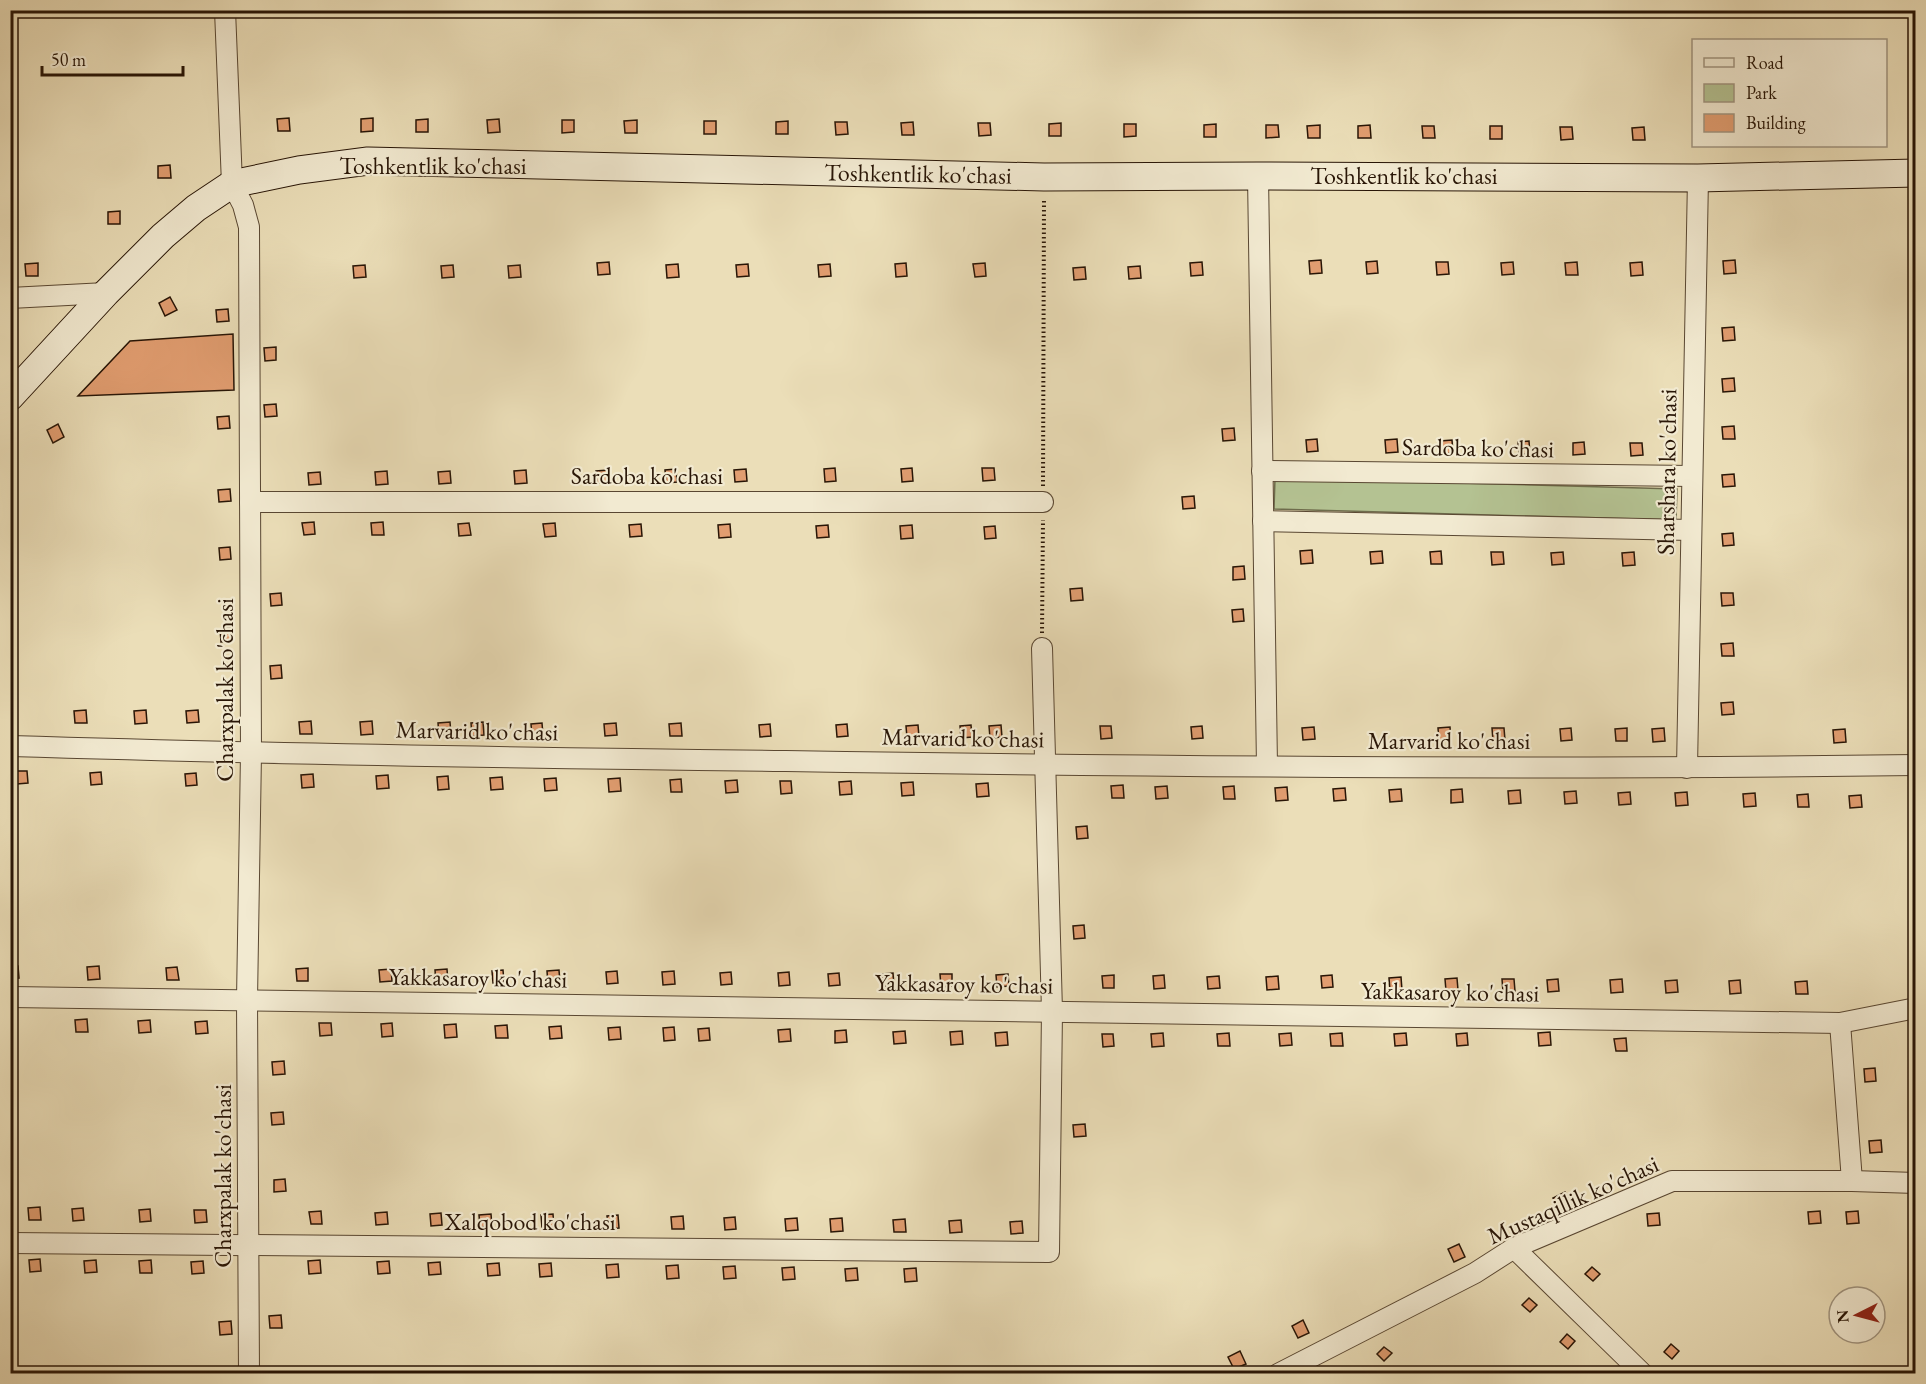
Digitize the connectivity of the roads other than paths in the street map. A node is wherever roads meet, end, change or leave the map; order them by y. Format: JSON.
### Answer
{"nodes":[{"id":1,"x":225,"y":10,"type":"edge"},
{"id":2,"x":1916,"y":173,"type":"edge"},
{"id":3,"x":1258,"y":176,"type":"junction"},
{"id":4,"x":1698,"y":178,"type":"junction"},
{"id":5,"x":232,"y":184,"type":"junction"},
{"id":6,"x":106,"y":293,"type":"junction"},
{"id":7,"x":10,"y":298,"type":"edge"},
{"id":8,"x":10,"y":398,"type":"edge"},
{"id":9,"x":1263,"y":471,"type":"junction"},
{"id":10,"x":1692,"y":476,"type":"junction"},
{"id":11,"x":250,"y":502,"type":"junction"},
{"id":12,"x":1043,"y":502,"type":"road end"},
{"id":13,"x":1263,"y":521,"type":"junction"},
{"id":14,"x":1691,"y":530,"type":"junction"},
{"id":15,"x":1042,"y":648,"type":"road end"},
{"id":16,"x":10,"y":746,"type":"edge"},
{"id":17,"x":251,"y":753,"type":"junction"},
{"id":18,"x":1045,"y":765,"type":"junction"},
{"id":19,"x":1916,"y":765,"type":"edge"},
{"id":20,"x":1267,"y":766,"type":"junction"},
{"id":21,"x":1687,"y":768,"type":"junction"},
{"id":22,"x":10,"y":997,"type":"edge"},
{"id":23,"x":248,"y":1000,"type":"junction"},
{"id":24,"x":1916,"y":1008,"type":"edge"},
{"id":25,"x":1052,"y":1011,"type":"junction"},
{"id":26,"x":1840,"y":1023,"type":"junction"},
{"id":27,"x":1852,"y":1181,"type":"junction"},
{"id":28,"x":1916,"y":1183,"type":"edge"},
{"id":29,"x":10,"y":1243,"type":"edge"},
{"id":30,"x":249,"y":1245,"type":"junction"},
{"id":31,"x":1514,"y":1248,"type":"junction"},
{"id":32,"x":249,"y":1374,"type":"edge"},
{"id":33,"x":1278,"y":1374,"type":"edge"},
{"id":34,"x":1643,"y":1374,"type":"edge"}],
"edges":[{"from":1,"to":5,"type":"street","name":"Charxpalak ko'chasi"},
{"from":2,"to":4,"type":"main road","name":"Toshkentlik ko'chasi"},
{"from":3,"to":4,"type":"main road","name":"Toshkentlik ko'chasi"},
{"from":3,"to":5,"type":"main road","name":"Toshkentlik ko'chasi"},
{"from":3,"to":9,"type":"street"},
{"from":4,"to":10,"type":"street","name":"Sharshara ko'chasi"},
{"from":5,"to":6,"type":"main road","name":"Toshkentlik ko'chasi"},
{"from":5,"to":11,"type":"street","name":"Charxpalak ko'chasi"},
{"from":6,"to":7,"type":"street"},
{"from":6,"to":8,"type":"main road","name":"Toshkentlik ko'chasi"},
{"from":9,"to":10,"type":"street","name":"Sardoba ko'chasi"},
{"from":9,"to":13,"type":"street"},
{"from":10,"to":14,"type":"street","name":"Sharshara ko'chasi"},
{"from":11,"to":12,"type":"street","name":"Sardoba ko'chasi"},
{"from":11,"to":17,"type":"street","name":"Charxpalak ko'chasi"},
{"from":13,"to":14,"type":"street"},
{"from":13,"to":20,"type":"street"},
{"from":14,"to":21,"type":"street","name":"Sharshara ko'chasi"},
{"from":15,"to":18,"type":"street"},
{"from":16,"to":17,"type":"street","name":"Marvarid ko'chasi"},
{"from":17,"to":18,"type":"street","name":"Marvarid ko'chasi"},
{"from":17,"to":23,"type":"street","name":"Charxpalak ko'chasi"},
{"from":18,"to":20,"type":"street","name":"Marvarid ko'chasi"},
{"from":18,"to":25,"type":"street"},
{"from":19,"to":21,"type":"street","name":"Marvarid ko'chasi"},
{"from":20,"to":21,"type":"street","name":"Marvarid ko'chasi"},
{"from":22,"to":23,"type":"street","name":"Yakkasaroy ko'chasi"},
{"from":23,"to":25,"type":"street","name":"Yakkasaroy ko'chasi"},
{"from":23,"to":30,"type":"street","name":"Charxpalak ko'chasi"},
{"from":24,"to":26,"type":"street","name":"Yakkasaroy ko'chasi"},
{"from":25,"to":26,"type":"street","name":"Yakkasaroy ko'chasi"},
{"from":25,"to":30,"type":"street","name":"Xalqobod ko'chasi"},
{"from":26,"to":27,"type":"street"},
{"from":27,"to":28,"type":"street","name":"Mustaqillik ko'chasi"},
{"from":27,"to":31,"type":"street","name":"Mustaqillik ko'chasi"},
{"from":29,"to":30,"type":"street","name":"Xalqobod ko'chasi"},
{"from":30,"to":32,"type":"street","name":"Charxpalak ko'chasi"},
{"from":31,"to":33,"type":"street","name":"Mustaqillik ko'chasi"},
{"from":31,"to":34,"type":"street"}]}
